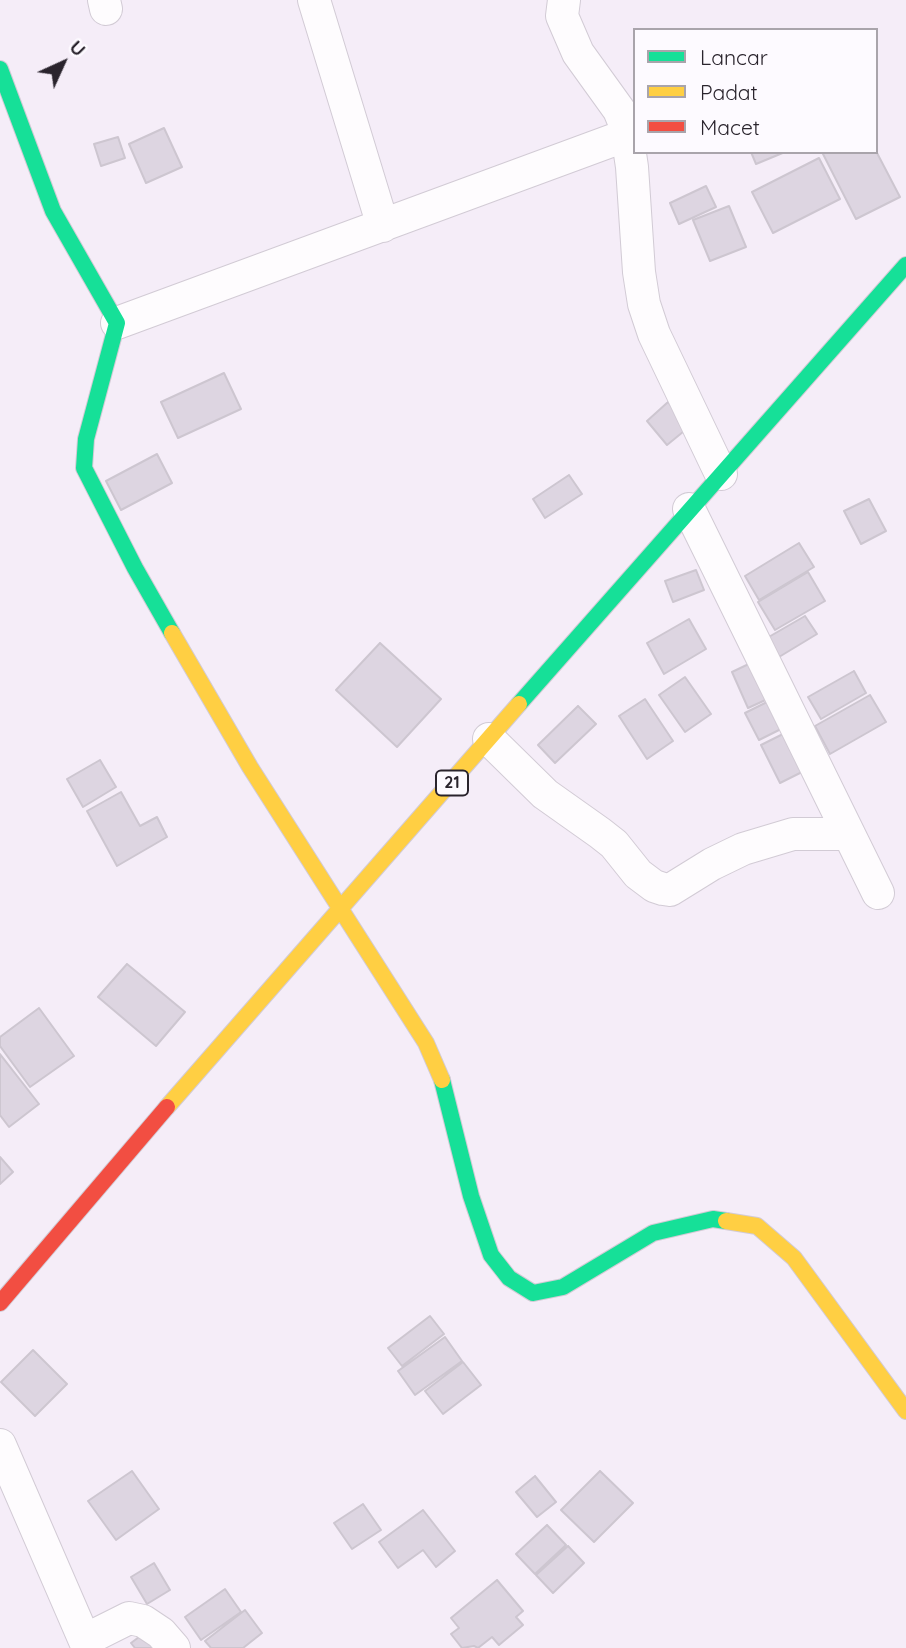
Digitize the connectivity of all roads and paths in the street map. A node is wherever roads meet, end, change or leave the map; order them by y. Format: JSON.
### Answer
{"nodes":[{"id":1,"x":314,"y":0,"type":"edge"},
{"id":2,"x":564,"y":0,"type":"edge"},
{"id":3,"x":0,"y":69,"type":"edge"},
{"id":4,"x":627,"y":135,"type":"junction"},
{"id":5,"x":383,"y":226,"type":"junction"},
{"id":6,"x":906,"y":265,"type":"edge"},
{"id":7,"x":117,"y":323,"type":"junction"},
{"id":8,"x":721,"y":474,"type":"junction"},
{"id":9,"x":689,"y":509,"type":"junction"},
{"id":10,"x":489,"y":739,"type":"junction"},
{"id":11,"x":849,"y":834,"type":"junction"},
{"id":12,"x":878,"y":893,"type":"dead end"},
{"id":13,"x":341,"y":910,"type":"junction"},
{"id":14,"x":0,"y":1303,"type":"edge"},
{"id":15,"x":906,"y":1411,"type":"edge"},
{"id":16,"x":0,"y":1445,"type":"edge"},
{"id":17,"x":87,"y":1644,"type":"edge"},
{"id":18,"x":174,"y":1648,"type":"edge"}],
"edges":[{"from":1,"to":5,"type":"street"},
{"from":2,"to":4,"type":"street"},
{"from":3,"to":7,"type":"main road"},
{"from":4,"to":5,"type":"street"},
{"from":4,"to":8,"type":"street"},
{"from":5,"to":7,"type":"street"},
{"from":6,"to":8,"type":"main road","number":"21"},
{"from":7,"to":13,"type":"main road"},
{"from":8,"to":9,"type":"main road","number":"21"},
{"from":9,"to":10,"type":"main road","number":"21"},
{"from":9,"to":11,"type":"street"},
{"from":10,"to":11,"type":"street"},
{"from":10,"to":13,"type":"main road","number":"21"},
{"from":11,"to":12,"type":"street"},
{"from":13,"to":14,"type":"main road","number":"21"},
{"from":13,"to":15,"type":"main road"},
{"from":16,"to":17,"type":"street"},
{"from":17,"to":18,"type":"street"}]}
